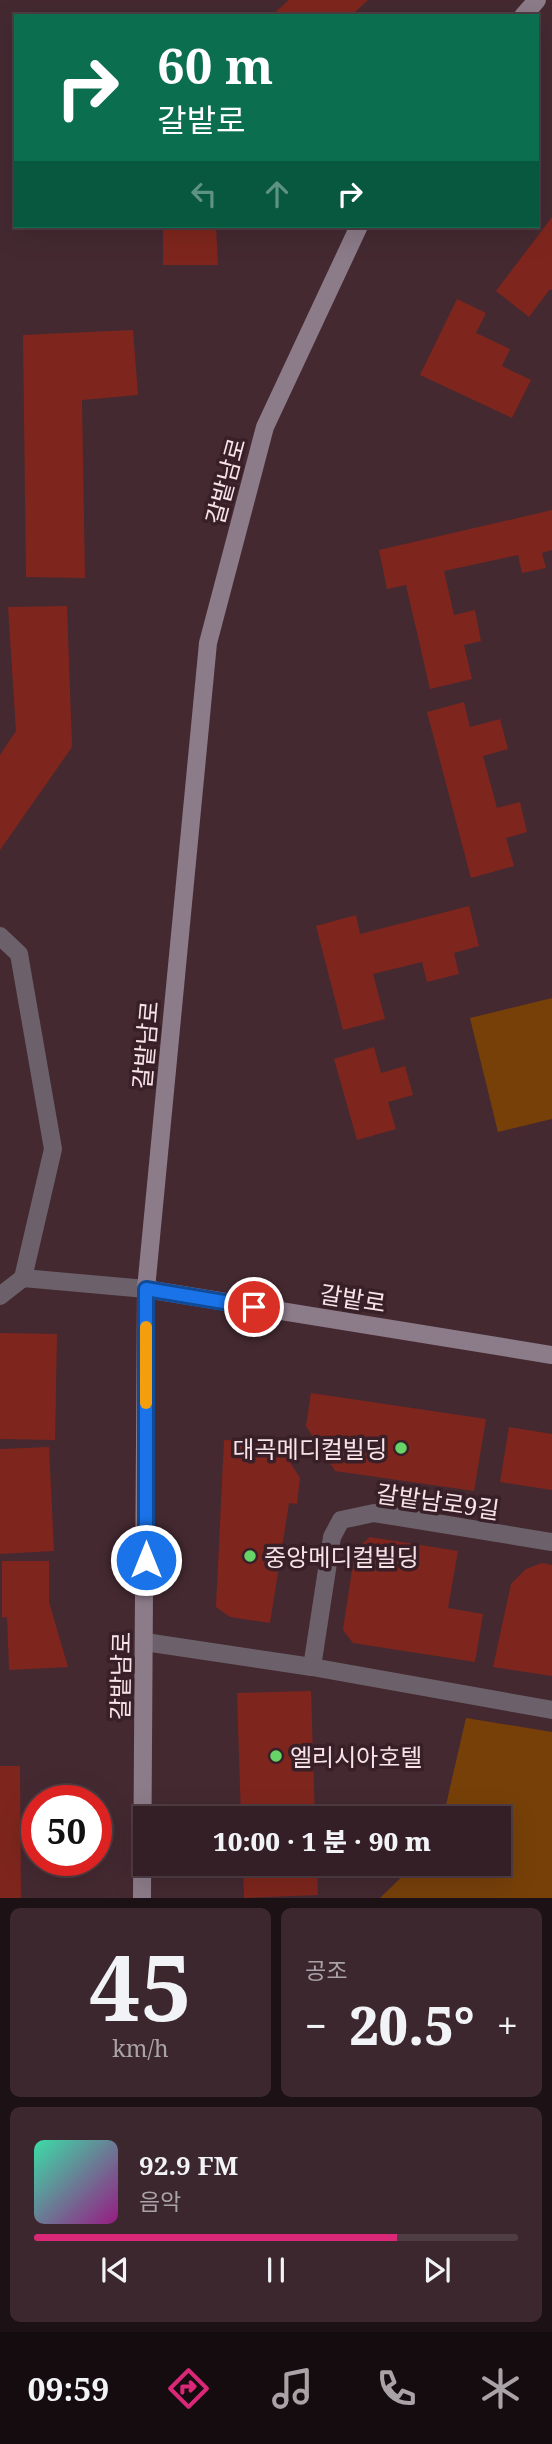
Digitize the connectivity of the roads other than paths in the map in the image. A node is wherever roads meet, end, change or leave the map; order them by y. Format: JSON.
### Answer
{"nodes":[{"id":1,"x":537,"y":0,"type":"edge"},
{"id":2,"x":525,"y":14,"type":"edge"},
{"id":3,"x":358,"y":228,"type":"edge"},
{"id":4,"x":0,"y":936,"type":"edge"},
{"id":5,"x":23,"y":1278,"type":"junction"},
{"id":6,"x":146,"y":1289,"type":"junction"},
{"id":7,"x":0,"y":1296,"type":"edge"},
{"id":8,"x":552,"y":1354,"type":"edge"},
{"id":9,"x":552,"y":1542,"type":"edge"},
{"id":10,"x":145,"y":1642,"type":"junction"},
{"id":11,"x":312,"y":1667,"type":"junction"},
{"id":12,"x":552,"y":1710,"type":"edge"},
{"id":13,"x":142,"y":1898,"type":"edge"}],
"edges":[{"from":1,"to":2,"type":"main road"},
{"from":3,"to":6,"type":"main road","name":"갈밭남로"},
{"from":4,"to":5,"type":"street"},
{"from":5,"to":6,"type":"street"},
{"from":5,"to":7,"type":"street"},
{"from":6,"to":8,"type":"main road","name":"갈밭로"},
{"from":6,"to":10,"type":"main road","name":"갈밭남로"},
{"from":9,"to":11,"type":"street","name":"갈밭남로9길"},
{"from":10,"to":11,"type":"street"},
{"from":10,"to":13,"type":"main road","name":"갈밭남로"},
{"from":11,"to":12,"type":"street"}]}
